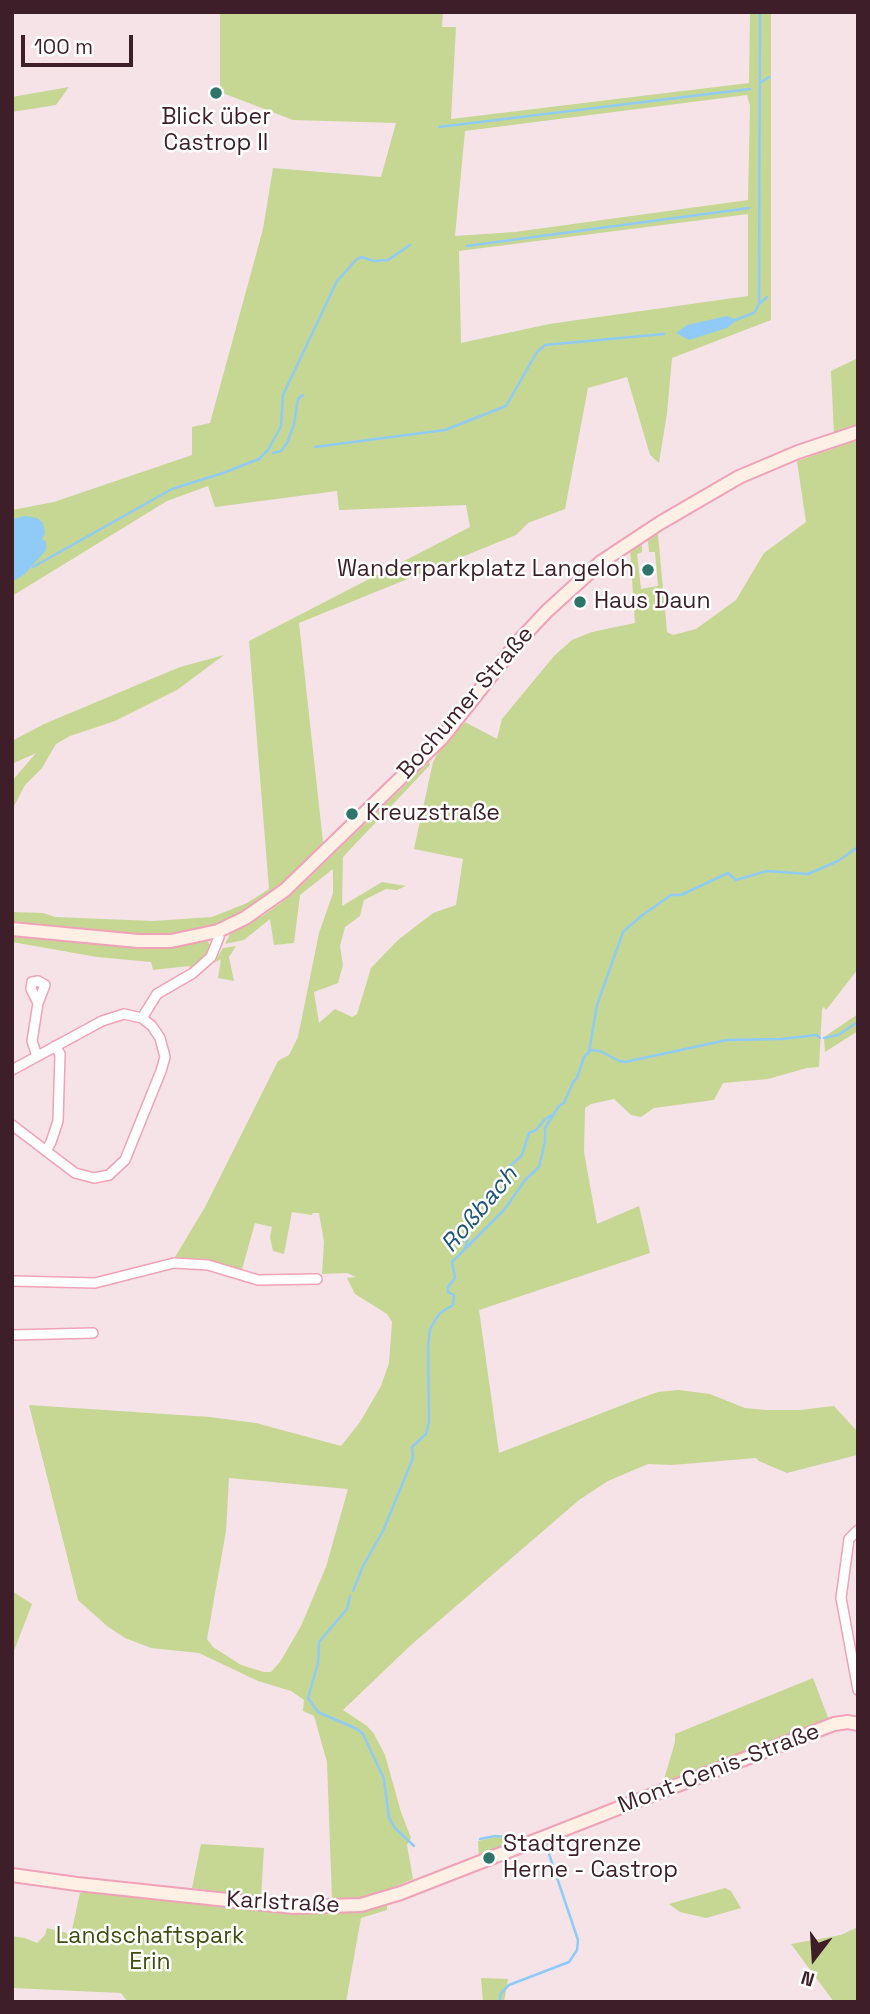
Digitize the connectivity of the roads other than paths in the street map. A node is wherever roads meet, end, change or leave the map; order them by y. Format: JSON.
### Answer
{"nodes":[{"id":1,"x":858,"y":432,"type":"edge"},
{"id":2,"x":12,"y":929,"type":"edge"},
{"id":3,"x":218,"y":931,"type":"junction"},
{"id":4,"x":38,"y":1003,"type":"dead end"},
{"id":5,"x":142,"y":1018,"type":"junction"},
{"id":6,"x":55,"y":1046,"type":"junction"},
{"id":7,"x":37,"y":1056,"type":"junction"},
{"id":8,"x":12,"y":1070,"type":"edge"},
{"id":9,"x":12,"y":1125,"type":"edge"},
{"id":10,"x":46,"y":1151,"type":"junction"},
{"id":11,"x":317,"y":1279,"type":"dead end"},
{"id":12,"x":12,"y":1281,"type":"edge"},
{"id":13,"x":93,"y":1333,"type":"dead end"},
{"id":14,"x":12,"y":1335,"type":"edge"},
{"id":15,"x":858,"y":1530,"type":"edge"},
{"id":16,"x":854,"y":1643,"type":"edge"},
{"id":17,"x":858,"y":1690,"type":"edge"},
{"id":18,"x":858,"y":1724,"type":"edge"},
{"id":19,"x":542,"y":1838,"type":"joint"},
{"id":20,"x":12,"y":1875,"type":"edge"}],
"edges":[{"from":1,"to":3,"type":"main road","name":"Bochumer Straße"},
{"from":2,"to":3,"type":"main road","name":"Bochumer Straße"},
{"from":3,"to":5,"type":"street"},
{"from":4,"to":7,"type":"street"},
{"from":5,"to":6,"type":"street"},
{"from":5,"to":10,"type":"street"},
{"from":6,"to":7,"type":"street"},
{"from":6,"to":10,"type":"street"},
{"from":7,"to":8,"type":"street"},
{"from":9,"to":10,"type":"street"},
{"from":11,"to":12,"type":"street"},
{"from":13,"to":14,"type":"street"},
{"from":15,"to":16,"type":"street"},
{"from":16,"to":17,"type":"street"},
{"from":18,"to":19,"type":"main road","name":"Mont-Cenis-Straße"},
{"from":19,"to":20,"type":"main road","name":"Karlstraße"}]}
